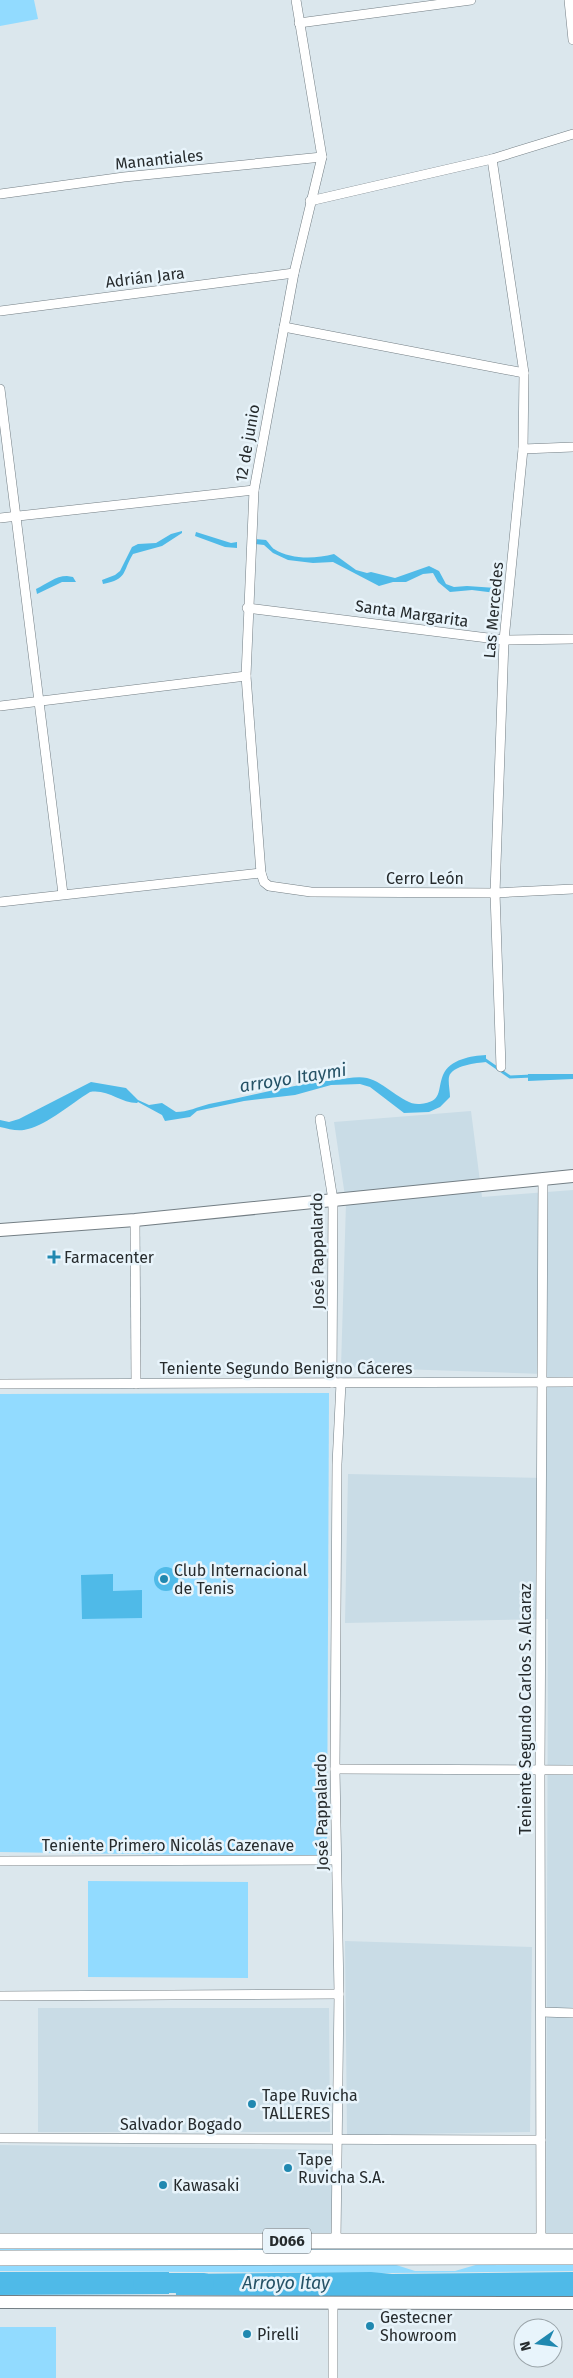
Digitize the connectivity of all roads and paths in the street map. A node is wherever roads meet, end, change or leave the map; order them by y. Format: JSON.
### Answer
{"nodes":[{"id":1,"x":296,"y":0,"type":"edge"},
{"id":2,"x":471,"y":0,"type":"edge"},
{"id":3,"x":569,"y":0,"type":"edge"},
{"id":4,"x":429,"y":3,"type":"edge"},
{"id":5,"x":298,"y":23,"type":"junction"},
{"id":6,"x":573,"y":40,"type":"edge"},
{"id":7,"x":573,"y":134,"type":"edge"},
{"id":8,"x":322,"y":157,"type":"junction"},
{"id":9,"x":492,"y":159,"type":"junction"},
{"id":10,"x":0,"y":194,"type":"edge"},
{"id":11,"x":310,"y":201,"type":"junction"},
{"id":12,"x":294,"y":273,"type":"junction"},
{"id":13,"x":0,"y":311,"type":"edge"},
{"id":14,"x":284,"y":327,"type":"junction"},
{"id":15,"x":524,"y":372,"type":"junction"},
{"id":16,"x":0,"y":389,"type":"edge"},
{"id":17,"x":573,"y":447,"type":"edge"},
{"id":18,"x":523,"y":449,"type":"junction"},
{"id":19,"x":254,"y":490,"type":"junction"},
{"id":20,"x":16,"y":516,"type":"junction"},
{"id":21,"x":0,"y":518,"type":"edge"},
{"id":22,"x":247,"y":608,"type":"junction"},
{"id":23,"x":573,"y":639,"type":"edge"},
{"id":24,"x":504,"y":640,"type":"junction"},
{"id":25,"x":246,"y":676,"type":"junction"},
{"id":26,"x":39,"y":701,"type":"junction"},
{"id":27,"x":0,"y":706,"type":"edge"},
{"id":28,"x":261,"y":873,"type":"junction"},
{"id":29,"x":573,"y":889,"type":"edge"},
{"id":30,"x":495,"y":893,"type":"junction"},
{"id":31,"x":63,"y":894,"type":"junction"},
{"id":32,"x":0,"y":902,"type":"edge"},
{"id":33,"x":501,"y":1067,"type":"dead end"},
{"id":34,"x":320,"y":1119,"type":"dead end"},
{"id":35,"x":573,"y":1176,"type":"edge"},
{"id":36,"x":543,"y":1178,"type":"junction"},
{"id":37,"x":334,"y":1200,"type":"junction"},
{"id":38,"x":135,"y":1220,"type":"junction"},
{"id":39,"x":0,"y":1230,"type":"edge"},
{"id":40,"x":541,"y":1382,"type":"junction"},
{"id":41,"x":573,"y":1382,"type":"edge"},
{"id":42,"x":337,"y":1383,"type":"junction"},
{"id":43,"x":0,"y":1384,"type":"edge"},
{"id":44,"x":136,"y":1384,"type":"junction"},
{"id":45,"x":335,"y":1769,"type":"junction"},
{"id":46,"x":540,"y":1770,"type":"junction"},
{"id":47,"x":573,"y":1770,"type":"edge"},
{"id":48,"x":336,"y":1860,"type":"junction"},
{"id":49,"x":0,"y":1861,"type":"edge"},
{"id":50,"x":339,"y":1994,"type":"junction"},
{"id":51,"x":0,"y":1996,"type":"edge"},
{"id":52,"x":541,"y":2012,"type":"junction"},
{"id":53,"x":573,"y":2013,"type":"edge"},
{"id":54,"x":0,"y":2138,"type":"edge"},
{"id":55,"x":541,"y":2140,"type":"junction"},
{"id":56,"x":337,"y":2141,"type":"junction"},
{"id":57,"x":541,"y":2240,"type":"junction"},
{"id":58,"x":0,"y":2241,"type":"edge"},
{"id":59,"x":336,"y":2241,"type":"junction"},
{"id":60,"x":573,"y":2241,"type":"edge"},
{"id":61,"x":573,"y":2257,"type":"edge"},
{"id":62,"x":0,"y":2258,"type":"edge"},
{"id":63,"x":0,"y":2302,"type":"edge"},
{"id":64,"x":333,"y":2303,"type":"junction"},
{"id":65,"x":573,"y":2303,"type":"edge"},
{"id":66,"x":333,"y":2378,"type":"edge"}],
"edges":[{"from":1,"to":5,"type":"street","name":"12 de junio"},
{"from":2,"to":4,"type":"street"},
{"from":3,"to":6,"type":"street"},
{"from":4,"to":5,"type":"street"},
{"from":5,"to":8,"type":"street","name":"12 de junio"},
{"from":7,"to":9,"type":"street"},
{"from":8,"to":10,"type":"street","name":"Manantiales"},
{"from":8,"to":11,"type":"street","name":"12 de junio"},
{"from":9,"to":11,"type":"street"},
{"from":9,"to":15,"type":"street","name":"Las Mercedes"},
{"from":11,"to":12,"type":"street","name":"12 de junio"},
{"from":12,"to":13,"type":"street","name":"Adrián Jara"},
{"from":12,"to":14,"type":"street","name":"12 de junio"},
{"from":14,"to":15,"type":"street"},
{"from":14,"to":19,"type":"street","name":"12 de junio"},
{"from":15,"to":18,"type":"street","name":"Las Mercedes"},
{"from":16,"to":20,"type":"street"},
{"from":17,"to":18,"type":"street"},
{"from":18,"to":24,"type":"street","name":"Las Mercedes"},
{"from":19,"to":20,"type":"street"},
{"from":19,"to":22,"type":"street","name":"12 de junio"},
{"from":20,"to":21,"type":"street"},
{"from":20,"to":26,"type":"street"},
{"from":22,"to":24,"type":"street","name":"Santa Margarita"},
{"from":22,"to":25,"type":"street","name":"12 de junio"},
{"from":23,"to":24,"type":"street","name":"Santa Margarita"},
{"from":24,"to":30,"type":"street","name":"Las Mercedes"},
{"from":25,"to":26,"type":"street"},
{"from":25,"to":28,"type":"street","name":"12 de junio"},
{"from":26,"to":27,"type":"street"},
{"from":26,"to":31,"type":"street"},
{"from":28,"to":30,"type":"street","name":"Cerro León"},
{"from":28,"to":31,"type":"street"},
{"from":29,"to":30,"type":"street","name":"Cerro León"},
{"from":30,"to":33,"type":"street","name":"Las Mercedes"},
{"from":31,"to":32,"type":"street"},
{"from":34,"to":37,"type":"street","name":"José Pappalardo"},
{"from":35,"to":36,"type":"main road"},
{"from":36,"to":37,"type":"main road"},
{"from":36,"to":40,"type":"street","name":"Teniente Segundo Carlos S. Alcaraz"},
{"from":37,"to":38,"type":"main road"},
{"from":37,"to":42,"type":"street","name":"José Pappalardo"},
{"from":38,"to":39,"type":"main road"},
{"from":38,"to":44,"type":"street"},
{"from":40,"to":41,"type":"street","name":"Teniente Segundo Benigno Cáceres"},
{"from":40,"to":42,"type":"street","name":"Teniente Segundo Benigno Cáceres"},
{"from":40,"to":46,"type":"street","name":"Teniente Segundo Carlos S. Alcaraz"},
{"from":42,"to":44,"type":"street","name":"Teniente Segundo Benigno Cáceres"},
{"from":42,"to":45,"type":"street","name":"José Pappalardo"},
{"from":43,"to":44,"type":"street","name":"Teniente Segundo Benigno Cáceres"},
{"from":45,"to":46,"type":"street"},
{"from":45,"to":48,"type":"street","name":"José Pappalardo"},
{"from":46,"to":47,"type":"street"},
{"from":46,"to":52,"type":"street","name":"Teniente Segundo Carlos S. Alcaraz"},
{"from":48,"to":49,"type":"street","name":"Teniente Primero Nicolás Cazenave"},
{"from":48,"to":50,"type":"street","name":"José Pappalardo"},
{"from":50,"to":51,"type":"street"},
{"from":50,"to":56,"type":"street","name":"José Pappalardo"},
{"from":52,"to":53,"type":"street"},
{"from":52,"to":55,"type":"street","name":"Teniente Segundo Carlos S. Alcaraz"},
{"from":54,"to":56,"type":"street","name":"Salvador Bogado"},
{"from":55,"to":56,"type":"street","name":"Salvador Bogado"},
{"from":55,"to":57,"type":"street","name":"Teniente Segundo Carlos S. Alcaraz"},
{"from":56,"to":59,"type":"street","name":"José Pappalardo"},
{"from":57,"to":59,"type":"highway","number":"D066"},
{"from":57,"to":60,"type":"highway","number":"D066"},
{"from":58,"to":59,"type":"highway","number":"D066"},
{"from":61,"to":62,"type":"highway","number":"D066"},
{"from":63,"to":64,"type":"main road"},
{"from":64,"to":65,"type":"main road"},
{"from":64,"to":66,"type":"street"}]}
